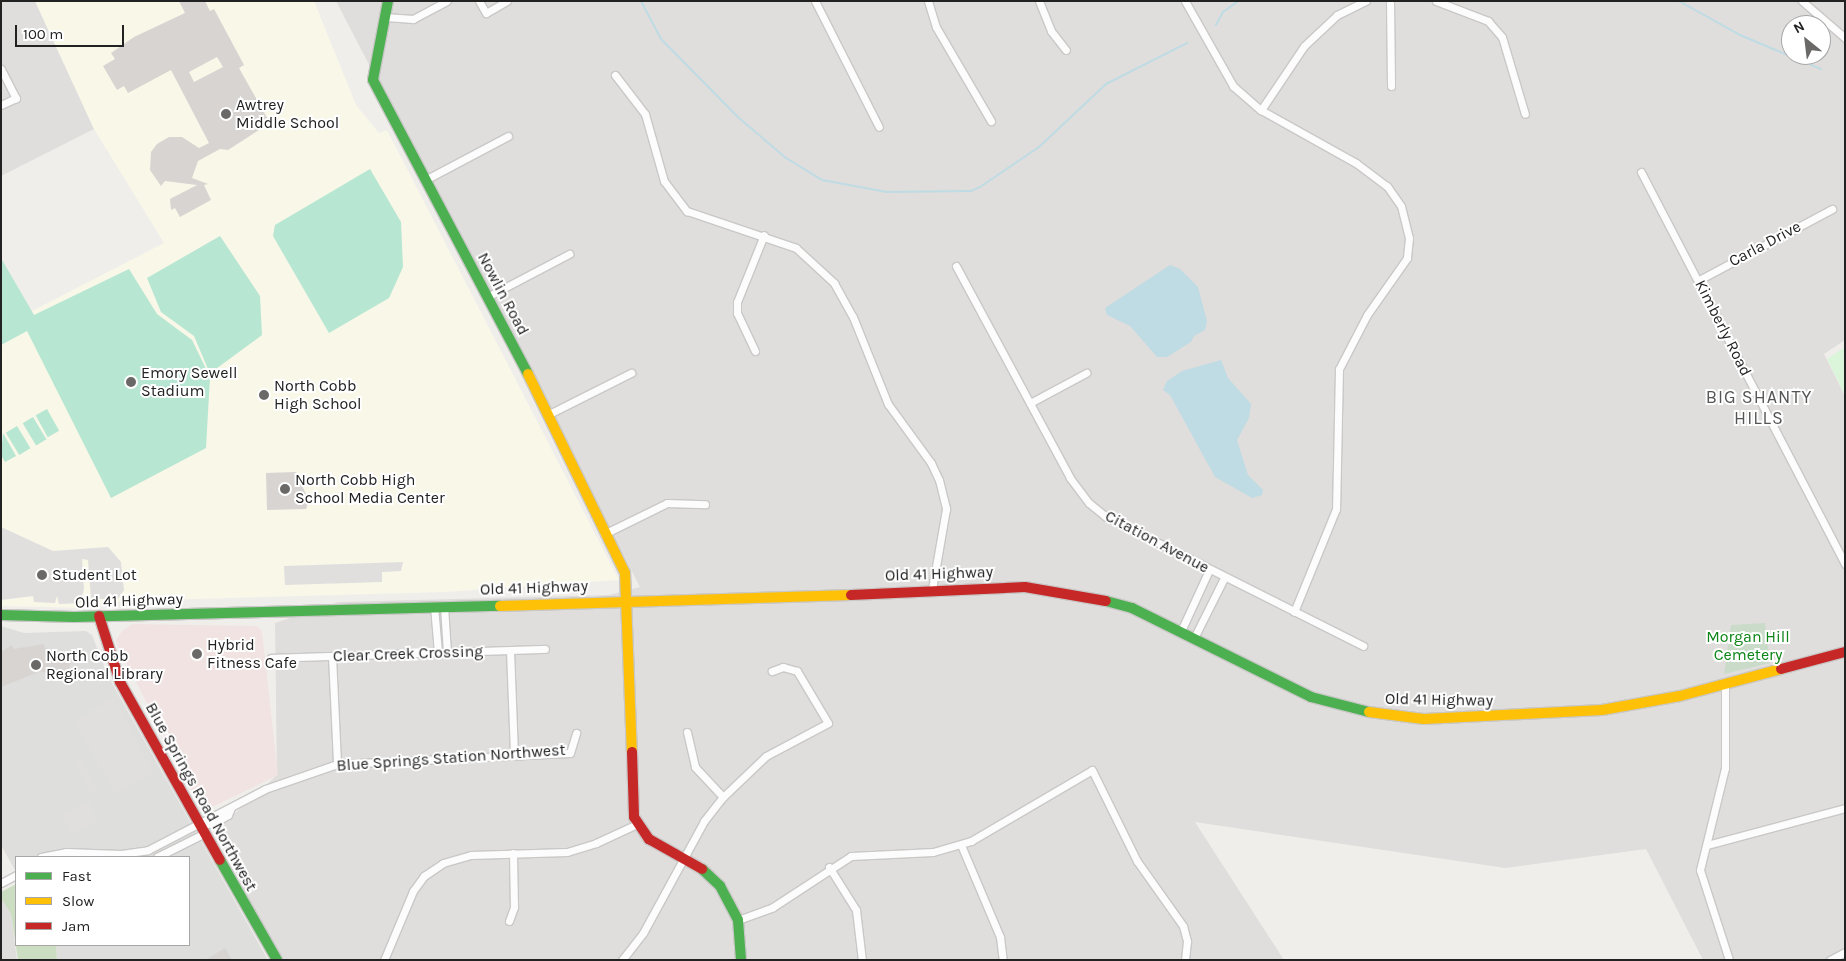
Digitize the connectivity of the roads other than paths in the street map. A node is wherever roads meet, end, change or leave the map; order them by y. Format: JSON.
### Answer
{"nodes":[{"id":1,"x":388,"y":1,"type":"edge"},
{"id":2,"x":447,"y":1,"type":"edge"},
{"id":3,"x":479,"y":1,"type":"edge"},
{"id":4,"x":507,"y":1,"type":"edge"},
{"id":5,"x":928,"y":1,"type":"edge"},
{"id":6,"x":1039,"y":1,"type":"edge"},
{"id":7,"x":1185,"y":1,"type":"edge"},
{"id":8,"x":1366,"y":1,"type":"edge"},
{"id":9,"x":1390,"y":1,"type":"edge"},
{"id":10,"x":1436,"y":1,"type":"edge"},
{"id":11,"x":1802,"y":1,"type":"edge"},
{"id":12,"x":818,"y":2,"type":"edge"},
{"id":13,"x":385,"y":17,"type":"junction"},
{"id":14,"x":1845,"y":38,"type":"edge"},
{"id":15,"x":1066,"y":50,"type":"dead end"},
{"id":16,"x":1,"y":69,"type":"edge"},
{"id":17,"x":616,"y":75,"type":"dead end"},
{"id":18,"x":1391,"y":86,"type":"dead end"},
{"id":19,"x":1,"y":105,"type":"edge"},
{"id":20,"x":1261,"y":110,"type":"junction"},
{"id":21,"x":1525,"y":114,"type":"dead end"},
{"id":22,"x":991,"y":121,"type":"dead end"},
{"id":23,"x":879,"y":127,"type":"dead end"},
{"id":24,"x":508,"y":136,"type":"dead end"},
{"id":25,"x":1641,"y":172,"type":"dead end"},
{"id":26,"x":425,"y":180,"type":"junction"},
{"id":27,"x":1832,"y":209,"type":"dead end"},
{"id":28,"x":764,"y":235,"type":"junction"},
{"id":29,"x":569,"y":254,"type":"dead end"},
{"id":30,"x":956,"y":266,"type":"dead end"},
{"id":31,"x":1699,"y":280,"type":"junction"},
{"id":32,"x":487,"y":297,"type":"junction"},
{"id":33,"x":756,"y":351,"type":"dead end"},
{"id":34,"x":631,"y":373,"type":"dead end"},
{"id":35,"x":1086,"y":373,"type":"dead end"},
{"id":36,"x":1030,"y":403,"type":"junction"},
{"id":37,"x":549,"y":414,"type":"junction"},
{"id":38,"x":705,"y":504,"type":"dead end"},
{"id":39,"x":604,"y":534,"type":"junction"},
{"id":40,"x":1845,"y":564,"type":"edge"},
{"id":41,"x":1209,"y":570,"type":"junction"},
{"id":42,"x":1224,"y":578,"type":"junction"},
{"id":43,"x":932,"y":589,"type":"junction"},
{"id":44,"x":628,"y":600,"type":"junction"},
{"id":45,"x":439,"y":606,"type":"junction"},
{"id":46,"x":1294,"y":612,"type":"junction"},
{"id":47,"x":1,"y":616,"type":"edge"},
{"id":48,"x":99,"y":616,"type":"junction"},
{"id":49,"x":1181,"y":631,"type":"junction"},
{"id":50,"x":1194,"y":638,"type":"junction"},
{"id":51,"x":1363,"y":646,"type":"dead end"},
{"id":52,"x":545,"y":649,"type":"dead end"},
{"id":53,"x":510,"y":650,"type":"junction"},
{"id":54,"x":447,"y":652,"type":"junction"},
{"id":55,"x":1845,"y":652,"type":"edge"},
{"id":56,"x":438,"y":653,"type":"junction"},
{"id":57,"x":332,"y":656,"type":"junction"},
{"id":58,"x":271,"y":658,"type":"dead end"},
{"id":59,"x":772,"y":671,"type":"dead end"},
{"id":60,"x":1725,"y":685,"type":"junction"},
{"id":61,"x":687,"y":732,"type":"dead end"},
{"id":62,"x":576,"y":733,"type":"dead end"},
{"id":63,"x":514,"y":755,"type":"junction"},
{"id":64,"x":337,"y":764,"type":"junction"},
{"id":65,"x":723,"y":797,"type":"junction"},
{"id":66,"x":1845,"y":808,"type":"edge"},
{"id":67,"x":637,"y":824,"type":"junction"},
{"id":68,"x":202,"y":829,"type":"junction"},
{"id":69,"x":1707,"y":844,"type":"junction"},
{"id":70,"x":961,"y":845,"type":"junction"},
{"id":71,"x":513,"y":853,"type":"junction"},
{"id":72,"x":46,"y":856,"type":"edge"},
{"id":73,"x":159,"y":856,"type":"edge"},
{"id":74,"x":683,"y":859,"type":"junction"},
{"id":75,"x":829,"y":867,"type":"junction"},
{"id":76,"x":15,"y":876,"type":"edge"},
{"id":77,"x":1,"y":883,"type":"edge"},
{"id":78,"x":738,"y":920,"type":"junction"},
{"id":79,"x":509,"y":922,"type":"dead end"},
{"id":80,"x":1845,"y":952,"type":"edge"},
{"id":81,"x":277,"y":960,"type":"edge"},
{"id":82,"x":384,"y":960,"type":"edge"},
{"id":83,"x":622,"y":960,"type":"edge"},
{"id":84,"x":741,"y":960,"type":"edge"},
{"id":85,"x":862,"y":960,"type":"edge"},
{"id":86,"x":1003,"y":960,"type":"edge"},
{"id":87,"x":1185,"y":960,"type":"edge"},
{"id":88,"x":1729,"y":960,"type":"edge"},
{"id":89,"x":1830,"y":960,"type":"edge"}],
"edges":[{"from":1,"to":13,"type":"main road","name":"Nowlin Road"},
{"from":2,"to":13,"type":"street"},
{"from":3,"to":4,"type":"street"},
{"from":5,"to":22,"type":"street"},
{"from":6,"to":15,"type":"street"},
{"from":7,"to":20,"type":"street"},
{"from":8,"to":20,"type":"street"},
{"from":9,"to":18,"type":"street"},
{"from":10,"to":21,"type":"street"},
{"from":11,"to":14,"type":"street"},
{"from":12,"to":23,"type":"street"},
{"from":13,"to":26,"type":"main road","name":"Nowlin Road"},
{"from":16,"to":19,"type":"street"},
{"from":17,"to":28,"type":"street"},
{"from":20,"to":46,"type":"street"},
{"from":24,"to":26,"type":"street"},
{"from":25,"to":31,"type":"street","name":"Kimberly Road"},
{"from":26,"to":32,"type":"main road","name":"Nowlin Road"},
{"from":27,"to":31,"type":"street","name":"Carla Drive"},
{"from":28,"to":33,"type":"street"},
{"from":28,"to":43,"type":"street"},
{"from":29,"to":32,"type":"street"},
{"from":30,"to":36,"type":"street","name":"Citation Avenue"},
{"from":31,"to":40,"type":"street","name":"Kimberly Road"},
{"from":32,"to":37,"type":"main road","name":"Nowlin Road"},
{"from":34,"to":37,"type":"street"},
{"from":35,"to":36,"type":"street"},
{"from":36,"to":41,"type":"street","name":"Citation Avenue"},
{"from":37,"to":39,"type":"main road","name":"Nowlin Road"},
{"from":38,"to":39,"type":"street"},
{"from":39,"to":44,"type":"main road","name":"Nowlin Road"},
{"from":41,"to":42,"type":"street","name":"Citation Avenue"},
{"from":41,"to":49,"type":"street"},
{"from":42,"to":46,"type":"street","name":"Citation Avenue"},
{"from":42,"to":50,"type":"street"},
{"from":43,"to":44,"type":"main road","name":"Old 41 Highway"},
{"from":43,"to":49,"type":"main road","name":"Old 41 Highway"},
{"from":44,"to":45,"type":"main road","name":"Old 41 Highway"},
{"from":44,"to":67,"type":"main road","name":"Nowlin Road"},
{"from":45,"to":48,"type":"main road","name":"Old 41 Highway"},
{"from":45,"to":54,"type":"street"},
{"from":45,"to":56,"type":"street"},
{"from":46,"to":51,"type":"street","name":"Citation Avenue"},
{"from":47,"to":48,"type":"main road","name":"Old 41 Highway"},
{"from":48,"to":68,"type":"main road","name":"Blue Springs Road Northwest"},
{"from":49,"to":50,"type":"main road","name":"Old 41 Highway"},
{"from":50,"to":60,"type":"main road","name":"Old 41 Highway"},
{"from":52,"to":53,"type":"street","name":"Clear Creek Crossing"},
{"from":53,"to":54,"type":"street","name":"Clear Creek Crossing"},
{"from":53,"to":63,"type":"street"},
{"from":54,"to":56,"type":"street","name":"Clear Creek Crossing"},
{"from":55,"to":60,"type":"main road","name":"Old 41 Highway"},
{"from":56,"to":57,"type":"street","name":"Clear Creek Crossing"},
{"from":57,"to":58,"type":"street","name":"Clear Creek Crossing"},
{"from":57,"to":64,"type":"street"},
{"from":59,"to":65,"type":"street"},
{"from":60,"to":69,"type":"street"},
{"from":61,"to":65,"type":"street"},
{"from":62,"to":63,"type":"street","name":"Blue Springs Station Northwest"},
{"from":63,"to":64,"type":"street","name":"Blue Springs Station Northwest"},
{"from":64,"to":68,"type":"street","name":"Blue Springs Station Northwest"},
{"from":65,"to":74,"type":"street"},
{"from":66,"to":69,"type":"street"},
{"from":67,"to":71,"type":"street"},
{"from":67,"to":74,"type":"main road"},
{"from":68,"to":72,"type":"street"},
{"from":68,"to":73,"type":"street"},
{"from":68,"to":81,"type":"main road","name":"Blue Springs Road Northwest"},
{"from":69,"to":88,"type":"street"},
{"from":70,"to":75,"type":"street"},
{"from":70,"to":86,"type":"street"},
{"from":70,"to":87,"type":"street"},
{"from":71,"to":79,"type":"street"},
{"from":71,"to":82,"type":"street"},
{"from":74,"to":78,"type":"main road"},
{"from":74,"to":83,"type":"street"},
{"from":75,"to":78,"type":"street"},
{"from":75,"to":85,"type":"street"},
{"from":76,"to":77,"type":"street"},
{"from":78,"to":84,"type":"main road"},
{"from":80,"to":89,"type":"street"}]}
